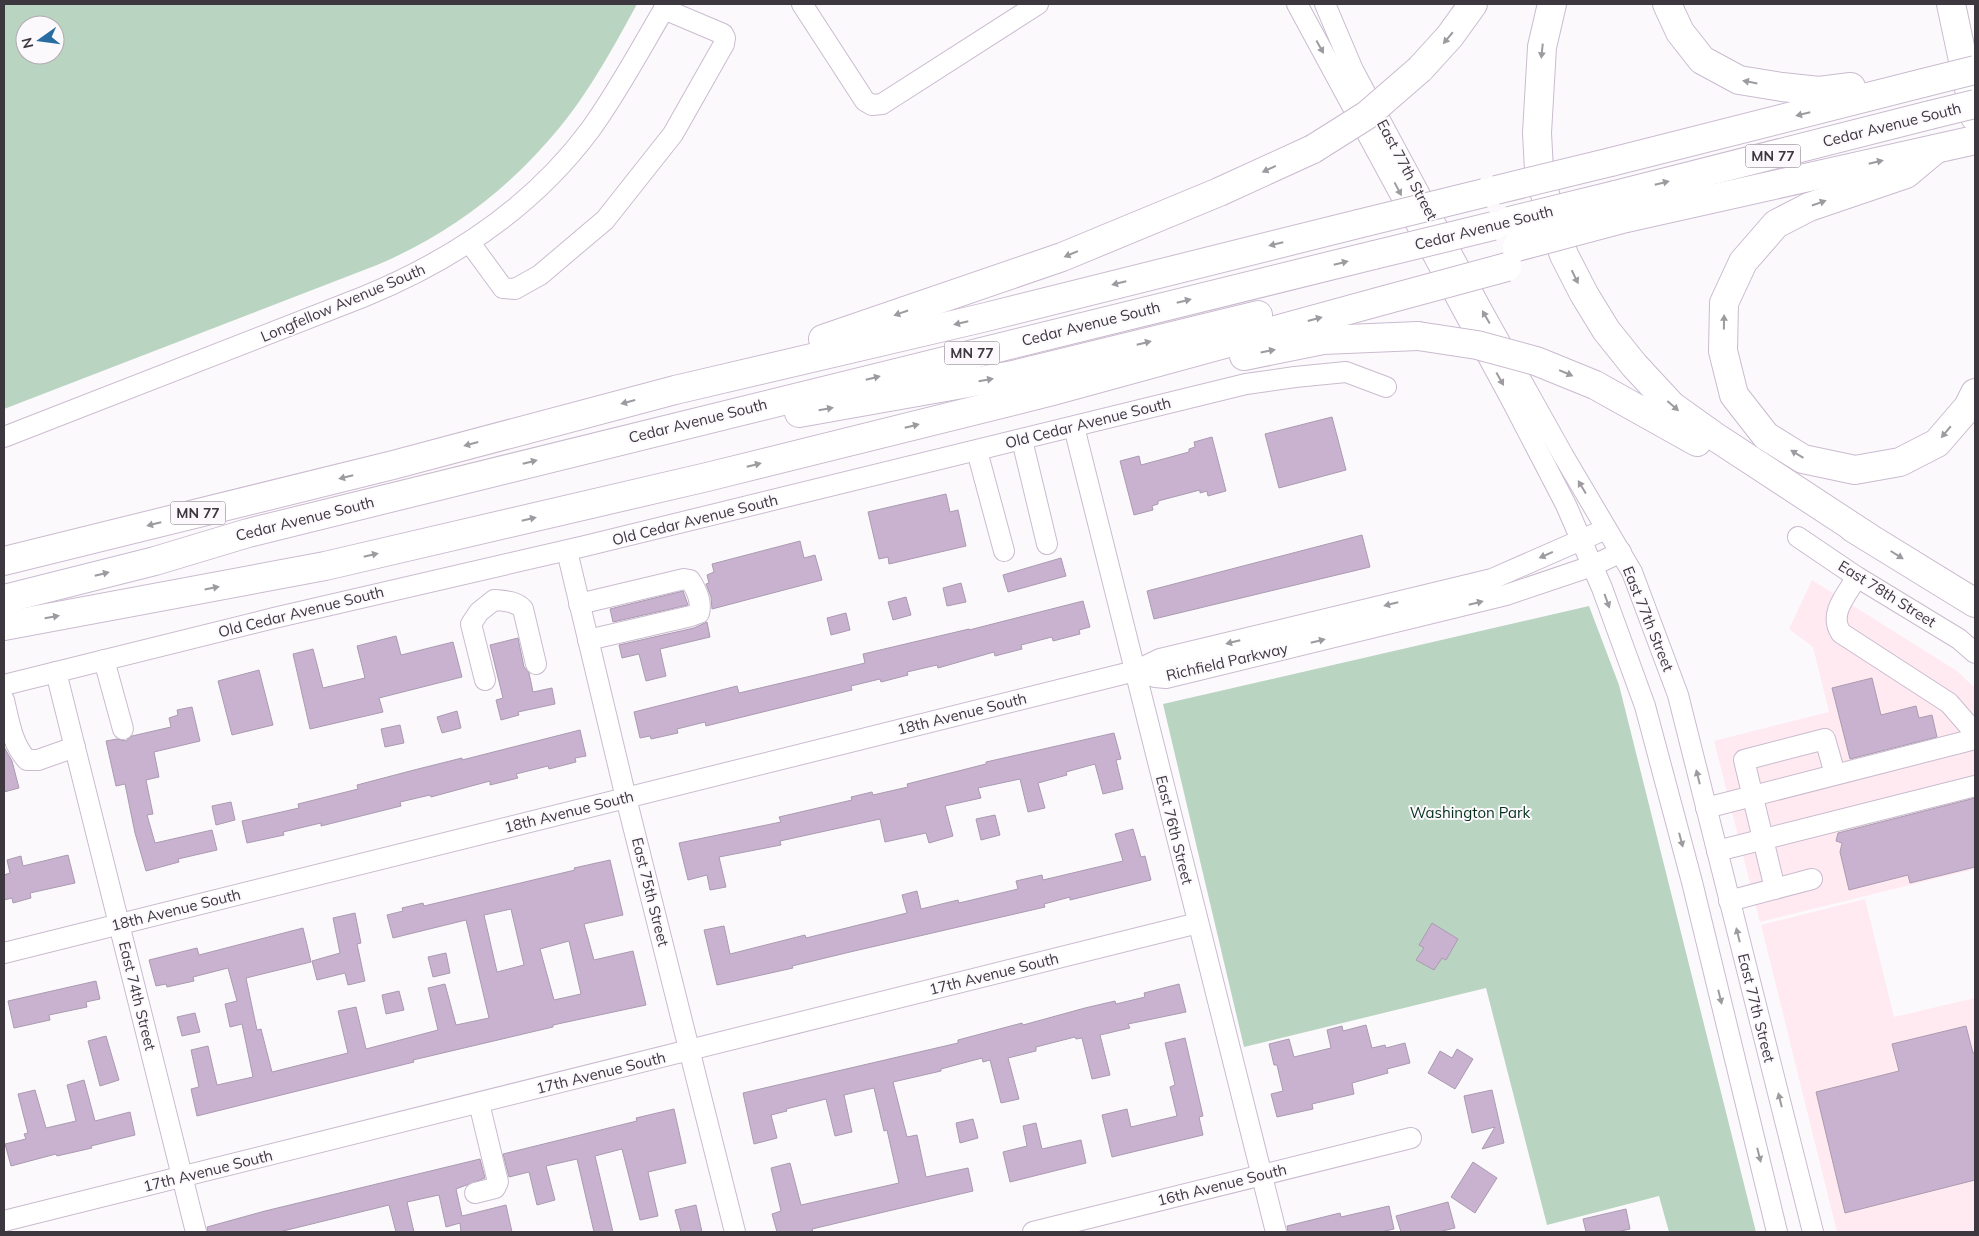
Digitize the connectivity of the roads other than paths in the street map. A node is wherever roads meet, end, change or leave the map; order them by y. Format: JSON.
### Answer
{"nodes":[{"id":1,"x":802,"y":4,"type":"edge"},
{"id":2,"x":1038,"y":4,"type":"edge"},
{"id":3,"x":1297,"y":4,"type":"edge"},
{"id":4,"x":1325,"y":4,"type":"edge"},
{"id":5,"x":1473,"y":4,"type":"edge"},
{"id":6,"x":1552,"y":4,"type":"edge"},
{"id":7,"x":1667,"y":4,"type":"edge"},
{"id":8,"x":1951,"y":4,"type":"edge"},
{"id":9,"x":666,"y":6,"type":"edge"},
{"id":10,"x":1975,"y":70,"type":"edge"},
{"id":11,"x":1920,"y":84,"type":"junction"},
{"id":12,"x":1975,"y":104,"type":"edge"},
{"id":13,"x":1975,"y":117,"type":"edge"},
{"id":14,"x":1975,"y":140,"type":"edge"},
{"id":15,"x":1937,"y":149,"type":"junction"},
{"id":16,"x":1624,"y":216,"type":"junction"},
{"id":17,"x":470,"y":243,"type":"junction"},
{"id":18,"x":1508,"y":246,"type":"junction"},
{"id":19,"x":1383,"y":291,"type":"junction"},
{"id":20,"x":1386,"y":387,"type":"dead end"},
{"id":21,"x":675,"y":390,"type":"junction"},
{"id":22,"x":1049,"y":392,"type":"junction"},
{"id":23,"x":1975,"y":392,"type":"edge"},
{"id":24,"x":1074,"y":427,"type":"junction"},
{"id":25,"x":4,"y":437,"type":"edge"},
{"id":26,"x":1022,"y":440,"type":"junction"},
{"id":27,"x":977,"y":451,"type":"junction"},
{"id":28,"x":571,"y":452,"type":"junction"},
{"id":29,"x":1606,"y":529,"type":"junction"},
{"id":30,"x":1798,"y":537,"type":"dead end"},
{"id":31,"x":1868,"y":537,"type":"junction"},
{"id":32,"x":1580,"y":541,"type":"junction"},
{"id":33,"x":1047,"y":544,"type":"dead end"},
{"id":34,"x":567,"y":551,"type":"junction"},
{"id":35,"x":1004,"y":552,"type":"dead end"},
{"id":36,"x":1620,"y":552,"type":"junction"},
{"id":37,"x":4,"y":561,"type":"edge"},
{"id":38,"x":1592,"y":566,"type":"junction"},
{"id":39,"x":486,"y":568,"type":"junction"},
{"id":40,"x":1858,"y":577,"type":"junction"},
{"id":41,"x":4,"y":599,"type":"edge"},
{"id":42,"x":494,"y":600,"type":"junction"},
{"id":43,"x":1975,"y":603,"type":"edge"},
{"id":44,"x":579,"y":604,"type":"junction"},
{"id":45,"x":4,"y":626,"type":"edge"},
{"id":46,"x":588,"y":640,"type":"junction"},
{"id":47,"x":1975,"y":653,"type":"edge"},
{"id":48,"x":104,"y":660,"type":"junction"},
{"id":49,"x":536,"y":664,"type":"dead end"},
{"id":50,"x":1135,"y":671,"type":"junction"},
{"id":51,"x":56,"y":672,"type":"junction"},
{"id":52,"x":485,"y":680,"type":"dead end"},
{"id":53,"x":4,"y":685,"type":"edge"},
{"id":54,"x":4,"y":700,"type":"edge"},
{"id":55,"x":123,"y":728,"type":"dead end"},
{"id":56,"x":1975,"y":733,"type":"edge"},
{"id":57,"x":1975,"y":739,"type":"edge"},
{"id":58,"x":75,"y":747,"type":"junction"},
{"id":59,"x":1835,"y":774,"type":"junction"},
{"id":60,"x":1975,"y":786,"type":"edge"},
{"id":61,"x":1752,"y":795,"type":"junction"},
{"id":62,"x":626,"y":798,"type":"junction"},
{"id":63,"x":1706,"y":808,"type":"junction"},
{"id":64,"x":1763,"y":840,"type":"junction"},
{"id":65,"x":1717,"y":851,"type":"junction"},
{"id":66,"x":1812,"y":879,"type":"dead end"},
{"id":67,"x":1775,"y":889,"type":"junction"},
{"id":68,"x":1729,"y":901,"type":"junction"},
{"id":69,"x":1198,"y":923,"type":"junction"},
{"id":70,"x":119,"y":924,"type":"junction"},
{"id":71,"x":4,"y":953,"type":"edge"},
{"id":72,"x":691,"y":1050,"type":"junction"},
{"id":73,"x":479,"y":1103,"type":"junction"},
{"id":74,"x":1411,"y":1138,"type":"dead end"},
{"id":75,"x":1261,"y":1175,"type":"junction"},
{"id":76,"x":182,"y":1177,"type":"junction"},
{"id":77,"x":475,"y":1193,"type":"dead end"},
{"id":78,"x":4,"y":1221,"type":"edge"},
{"id":79,"x":196,"y":1232,"type":"edge"},
{"id":80,"x":735,"y":1232,"type":"edge"},
{"id":81,"x":1033,"y":1232,"type":"edge"},
{"id":82,"x":1276,"y":1232,"type":"edge"},
{"id":83,"x":1777,"y":1232,"type":"edge"},
{"id":84,"x":1813,"y":1232,"type":"edge"}],
"edges":[{"from":1,"to":2,"type":"street"},
{"from":3,"to":32,"type":"street","name":"East 77th Street","one_way":true},
{"from":29,"to":4,"type":"street","name":"East 77th Street","one_way":true},
{"from":5,"to":21,"type":"highway","one_way":true,"bridge":true},
{"from":6,"to":31,"type":"highway","one_way":true},
{"from":11,"to":7,"type":"highway","one_way":true},
{"from":8,"to":13,"type":"highway"},
{"from":9,"to":17,"type":"street","name":"Longfellow Avenue South"},
{"from":9,"to":17,"type":"street"},
{"from":10,"to":11,"type":"highway","name":"Cedar Avenue South","number":"MN 77","bridge":true},
{"from":11,"to":21,"type":"highway","name":"Cedar Avenue South","number":"MN 77","one_way":true,"bridge":true},
{"from":16,"to":12,"type":"highway","name":"Cedar Avenue South","number":"MN 77","one_way":true,"bridge":true},
{"from":14,"to":15,"type":"highway"},
{"from":16,"to":15,"type":"highway","one_way":true},
{"from":23,"to":15,"type":"highway","one_way":true},
{"from":16,"to":18,"type":"highway","name":"Cedar Avenue South","number":"MN 77","bridge":true},
{"from":16,"to":18,"type":"highway"},
{"from":17,"to":25,"type":"street","name":"Longfellow Avenue South"},
{"from":18,"to":19,"type":"highway"},
{"from":28,"to":18,"type":"highway","name":"Cedar Avenue South","number":"MN 77","one_way":true,"bridge":true},
{"from":22,"to":19,"type":"highway","one_way":true},
{"from":28,"to":19,"type":"highway","one_way":true},
{"from":20,"to":24,"type":"street","name":"Old Cedar Avenue South"},
{"from":21,"to":37,"type":"highway","name":"Cedar Avenue South","number":"MN 77","one_way":true},
{"from":22,"to":31,"type":"highway","one_way":true,"bridge":true},
{"from":45,"to":22,"type":"highway","one_way":true},
{"from":24,"to":26,"type":"street","name":"Old Cedar Avenue South"},
{"from":24,"to":50,"type":"street","name":"East 76th Street"},
{"from":26,"to":27,"type":"street","name":"Old Cedar Avenue South"},
{"from":26,"to":33,"type":"street"},
{"from":27,"to":34,"type":"street","name":"Old Cedar Avenue South"},
{"from":27,"to":35,"type":"street"},
{"from":41,"to":28,"type":"highway","name":"Cedar Avenue South","number":"MN 77","one_way":true},
{"from":29,"to":32,"type":"street","name":"Richfield Parkway"},
{"from":29,"to":36,"type":"street","name":"East 77th Street"},
{"from":30,"to":40,"type":"street","name":"East 78th Street"},
{"from":31,"to":43,"type":"highway","one_way":true},
{"from":32,"to":38,"type":"street","name":"East 77th Street"},
{"from":32,"to":50,"type":"street","name":"Richfield Parkway","one_way":true},
{"from":34,"to":39,"type":"street","name":"Old Cedar Avenue South"},
{"from":34,"to":44,"type":"street","name":"East 75th Street"},
{"from":36,"to":38,"type":"street","name":"Richfield Parkway"},
{"from":63,"to":36,"type":"street","name":"East 77th Street","one_way":true},
{"from":50,"to":38,"type":"street","name":"Richfield Parkway","one_way":true},
{"from":38,"to":83,"type":"street","name":"East 77th Street","one_way":true},
{"from":39,"to":42,"type":"street"},
{"from":39,"to":48,"type":"street","name":"Old Cedar Avenue South"},
{"from":40,"to":47,"type":"street","name":"East 78th Street"},
{"from":40,"to":56,"type":"street"},
{"from":42,"to":49,"type":"street"},
{"from":42,"to":52,"type":"street"},
{"from":44,"to":46,"type":"street","name":"East 75th Street"},
{"from":44,"to":46,"type":"street"},
{"from":46,"to":62,"type":"street","name":"East 75th Street"},
{"from":48,"to":51,"type":"street","name":"Old Cedar Avenue South"},
{"from":48,"to":55,"type":"street"},
{"from":50,"to":62,"type":"street","name":"18th Avenue South"},
{"from":50,"to":69,"type":"street","name":"East 76th Street"},
{"from":51,"to":53,"type":"street","name":"Old Cedar Avenue South"},
{"from":51,"to":58,"type":"street","name":"East 74th Street"},
{"from":54,"to":58,"type":"street"},
{"from":57,"to":59,"type":"street"},
{"from":58,"to":70,"type":"street","name":"East 74th Street"},
{"from":59,"to":61,"type":"street"},
{"from":59,"to":61,"type":"street"},
{"from":60,"to":64,"type":"street"},
{"from":61,"to":63,"type":"street"},
{"from":61,"to":64,"type":"street"},
{"from":62,"to":70,"type":"street","name":"18th Avenue South"},
{"from":62,"to":72,"type":"street","name":"East 75th Street"},
{"from":63,"to":65,"type":"street","name":"East 77th Street"},
{"from":64,"to":65,"type":"street"},
{"from":64,"to":67,"type":"street"},
{"from":65,"to":68,"type":"street","name":"East 77th Street"},
{"from":66,"to":67,"type":"street"},
{"from":67,"to":68,"type":"street"},
{"from":84,"to":68,"type":"street","name":"East 77th Street","one_way":true},
{"from":69,"to":72,"type":"street","name":"17th Avenue South"},
{"from":69,"to":75,"type":"street","name":"East 76th Street"},
{"from":70,"to":71,"type":"street","name":"18th Avenue South"},
{"from":70,"to":76,"type":"street","name":"East 74th Street"},
{"from":72,"to":73,"type":"street","name":"17th Avenue South"},
{"from":72,"to":80,"type":"street","name":"East 75th Street"},
{"from":73,"to":76,"type":"street","name":"17th Avenue South"},
{"from":73,"to":77,"type":"street"},
{"from":74,"to":75,"type":"street","name":"16th Avenue South"},
{"from":75,"to":81,"type":"street","name":"16th Avenue South"},
{"from":75,"to":82,"type":"street","name":"East 76th Street"},
{"from":76,"to":78,"type":"street","name":"17th Avenue South"},
{"from":76,"to":79,"type":"street","name":"East 74th Street"}]}
